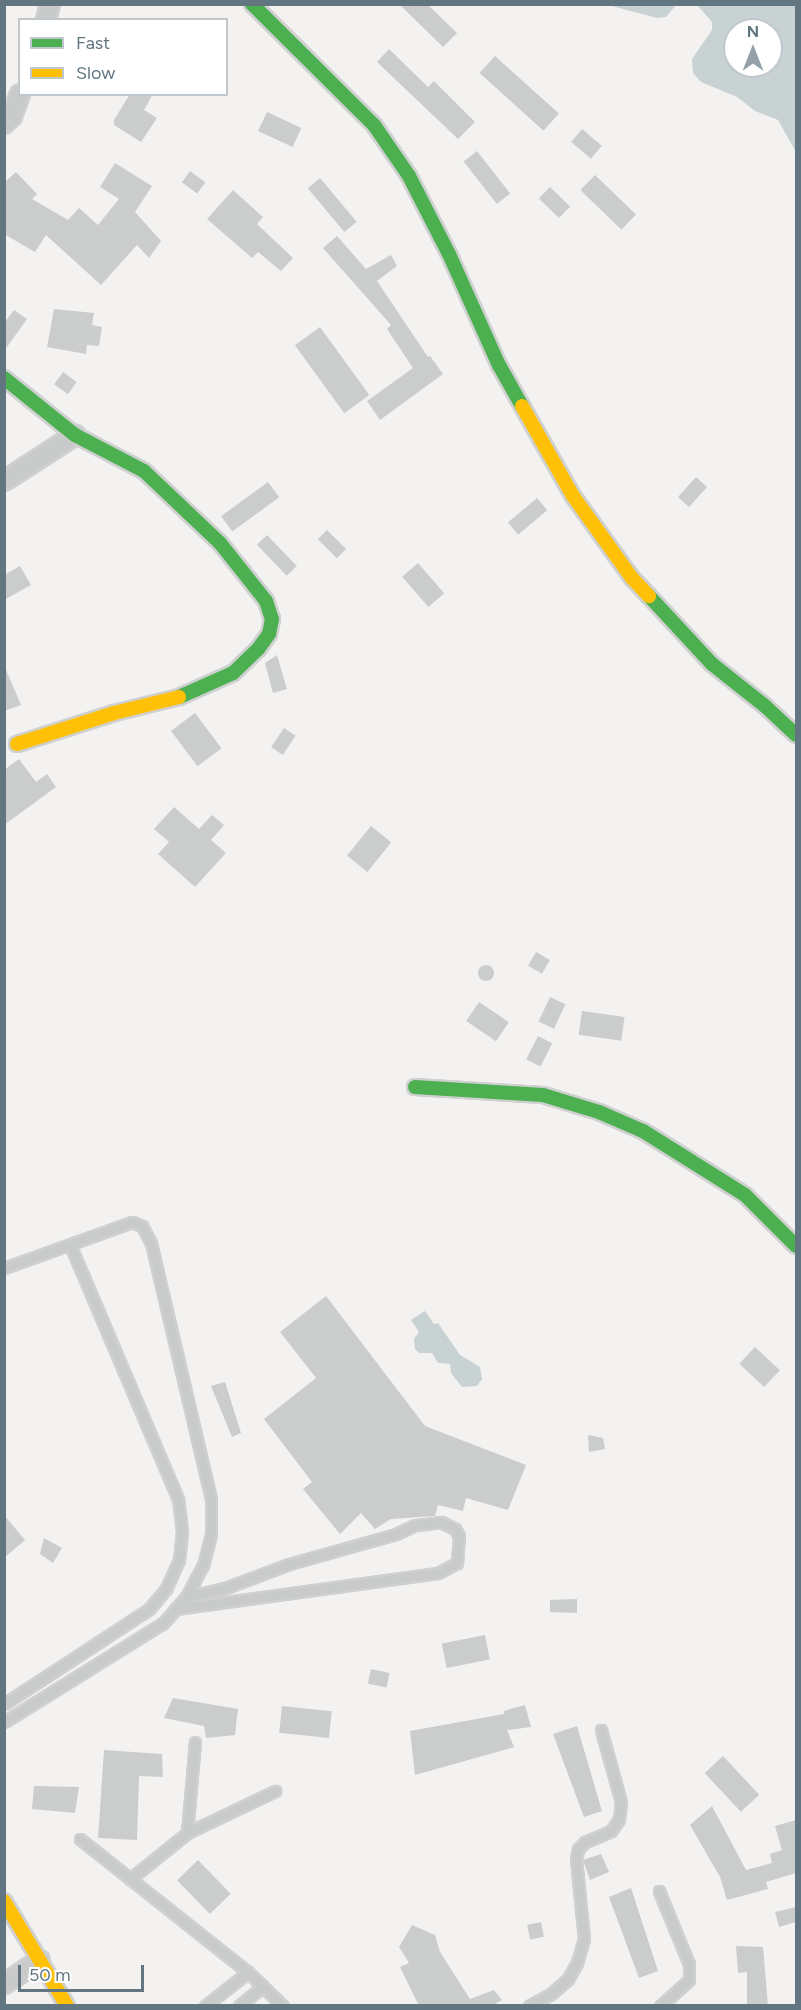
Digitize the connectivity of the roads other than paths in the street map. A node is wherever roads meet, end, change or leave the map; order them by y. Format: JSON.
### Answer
{"nodes":[{"id":1,"x":252,"y":4,"type":"edge"},
{"id":2,"x":19,"y":96,"type":"edge"},
{"id":3,"x":4,"y":124,"type":"edge"},
{"id":4,"x":4,"y":378,"type":"edge"},
{"id":5,"x":75,"y":435,"type":"junction"},
{"id":6,"x":4,"y":481,"type":"edge"},
{"id":7,"x":796,"y":735,"type":"edge"},
{"id":8,"x":17,"y":744,"type":"dead end"},
{"id":9,"x":415,"y":1087,"type":"dead end"},
{"id":10,"x":70,"y":1245,"type":"junction"},
{"id":11,"x":796,"y":1246,"type":"edge"},
{"id":12,"x":4,"y":1268,"type":"edge"},
{"id":13,"x":186,"y":1597,"type":"junction"},
{"id":14,"x":175,"y":1609,"type":"junction"},
{"id":15,"x":4,"y":1704,"type":"edge"},
{"id":16,"x":4,"y":1722,"type":"edge"},
{"id":17,"x":602,"y":1730,"type":"dead end"},
{"id":18,"x":195,"y":1742,"type":"dead end"},
{"id":19,"x":275,"y":1791,"type":"dead end"},
{"id":20,"x":187,"y":1833,"type":"junction"},
{"id":21,"x":80,"y":1839,"type":"dead end"},
{"id":22,"x":130,"y":1879,"type":"junction"},
{"id":23,"x":659,"y":1891,"type":"dead end"},
{"id":24,"x":4,"y":1901,"type":"edge"},
{"id":25,"x":40,"y":1960,"type":"junction"},
{"id":26,"x":248,"y":1972,"type":"junction"},
{"id":27,"x":4,"y":1984,"type":"edge"},
{"id":28,"x":263,"y":1986,"type":"junction"},
{"id":29,"x":68,"y":2006,"type":"edge"},
{"id":30,"x":206,"y":2006,"type":"edge"},
{"id":31,"x":239,"y":2006,"type":"edge"},
{"id":32,"x":283,"y":2006,"type":"edge"},
{"id":33,"x":529,"y":2006,"type":"edge"},
{"id":34,"x":660,"y":2006,"type":"edge"}],
"edges":[{"from":1,"to":7,"type":"street"},
{"from":2,"to":3,"type":"street"},
{"from":4,"to":5,"type":"street"},
{"from":5,"to":6,"type":"street"},
{"from":5,"to":8,"type":"street"},
{"from":9,"to":11,"type":"street"},
{"from":10,"to":12,"type":"lane"},
{"from":10,"to":13,"type":"lane"},
{"from":10,"to":15,"type":"lane"},
{"from":13,"to":14,"type":"lane"},
{"from":13,"to":14,"type":"lane"},
{"from":14,"to":16,"type":"lane"},
{"from":17,"to":33,"type":"lane"},
{"from":18,"to":20,"type":"lane"},
{"from":19,"to":20,"type":"lane"},
{"from":20,"to":22,"type":"lane"},
{"from":21,"to":22,"type":"lane"},
{"from":22,"to":26,"type":"lane"},
{"from":23,"to":34,"type":"lane"},
{"from":24,"to":25,"type":"street"},
{"from":25,"to":27,"type":"street"},
{"from":25,"to":29,"type":"street"},
{"from":26,"to":28,"type":"lane"},
{"from":26,"to":30,"type":"lane"},
{"from":28,"to":31,"type":"lane"},
{"from":28,"to":32,"type":"lane"}]}
